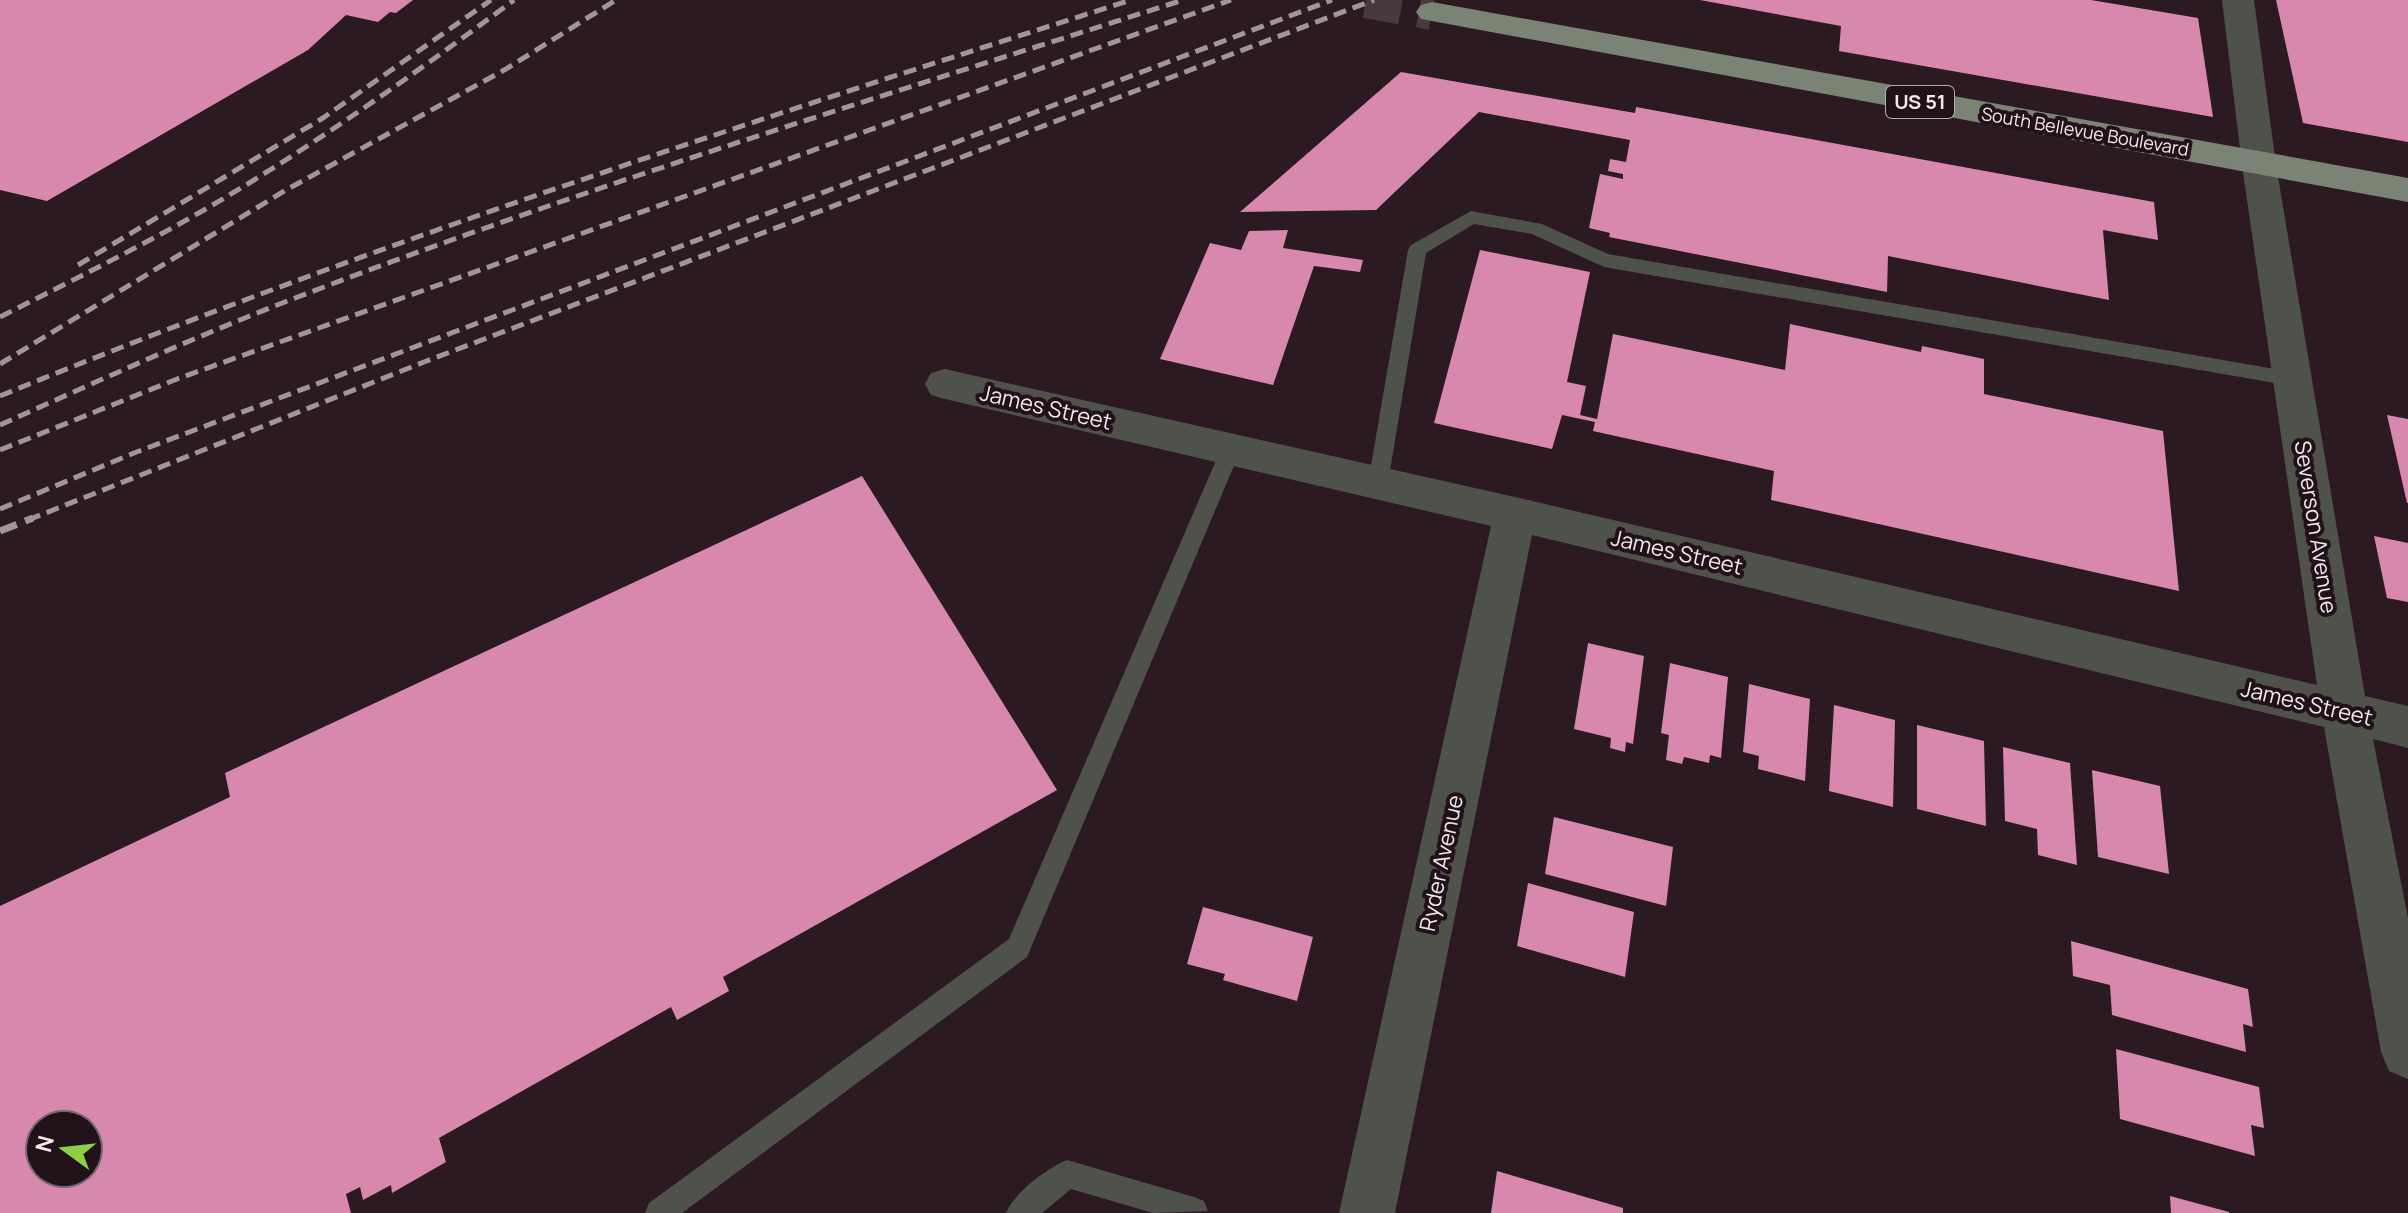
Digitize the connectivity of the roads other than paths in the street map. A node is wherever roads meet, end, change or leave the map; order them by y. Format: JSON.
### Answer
{"nodes":[{"id":1,"x":2238,"y":0,"type":"edge"},
{"id":2,"x":1432,"y":12,"type":"tunnel mouth"},
{"id":3,"x":2259,"y":165,"type":"junction"},
{"id":4,"x":2408,"y":190,"type":"edge"},
{"id":5,"x":2293,"y":379,"type":"junction"},
{"id":6,"x":945,"y":384,"type":"dead end"},
{"id":7,"x":1231,"y":449,"type":"junction"},
{"id":8,"x":1378,"y":483,"type":"junction"},
{"id":9,"x":1515,"y":514,"type":"junction"},
{"id":10,"x":2344,"y":711,"type":"junction"},
{"id":11,"x":2408,"y":727,"type":"edge"},
{"id":12,"x":2408,"y":1052,"type":"edge"},
{"id":13,"x":659,"y":1213,"type":"edge"},
{"id":14,"x":1020,"y":1213,"type":"edge"},
{"id":15,"x":1193,"y":1213,"type":"edge"},
{"id":16,"x":1367,"y":1213,"type":"edge"}],
"edges":[{"from":1,"to":3,"type":"street","name":"Severson Avenue"},
{"from":2,"to":3,"type":"main road","name":"South Bellevue Boulevard","number":"US 51"},
{"from":3,"to":4,"type":"main road","name":"South Bellevue Boulevard","number":"US 51"},
{"from":3,"to":5,"type":"street","name":"Severson Avenue"},
{"from":5,"to":8,"type":"lane"},
{"from":5,"to":10,"type":"street","name":"Severson Avenue"},
{"from":6,"to":7,"type":"street","name":"James Street"},
{"from":7,"to":8,"type":"street","name":"James Street"},
{"from":7,"to":13,"type":"lane"},
{"from":8,"to":9,"type":"street","name":"James Street"},
{"from":9,"to":10,"type":"street","name":"James Street"},
{"from":9,"to":16,"type":"street","name":"Ryder Avenue"},
{"from":10,"to":11,"type":"street","name":"James Street"},
{"from":10,"to":12,"type":"street","name":"Severson Avenue"},
{"from":14,"to":15,"type":"lane"}]}
